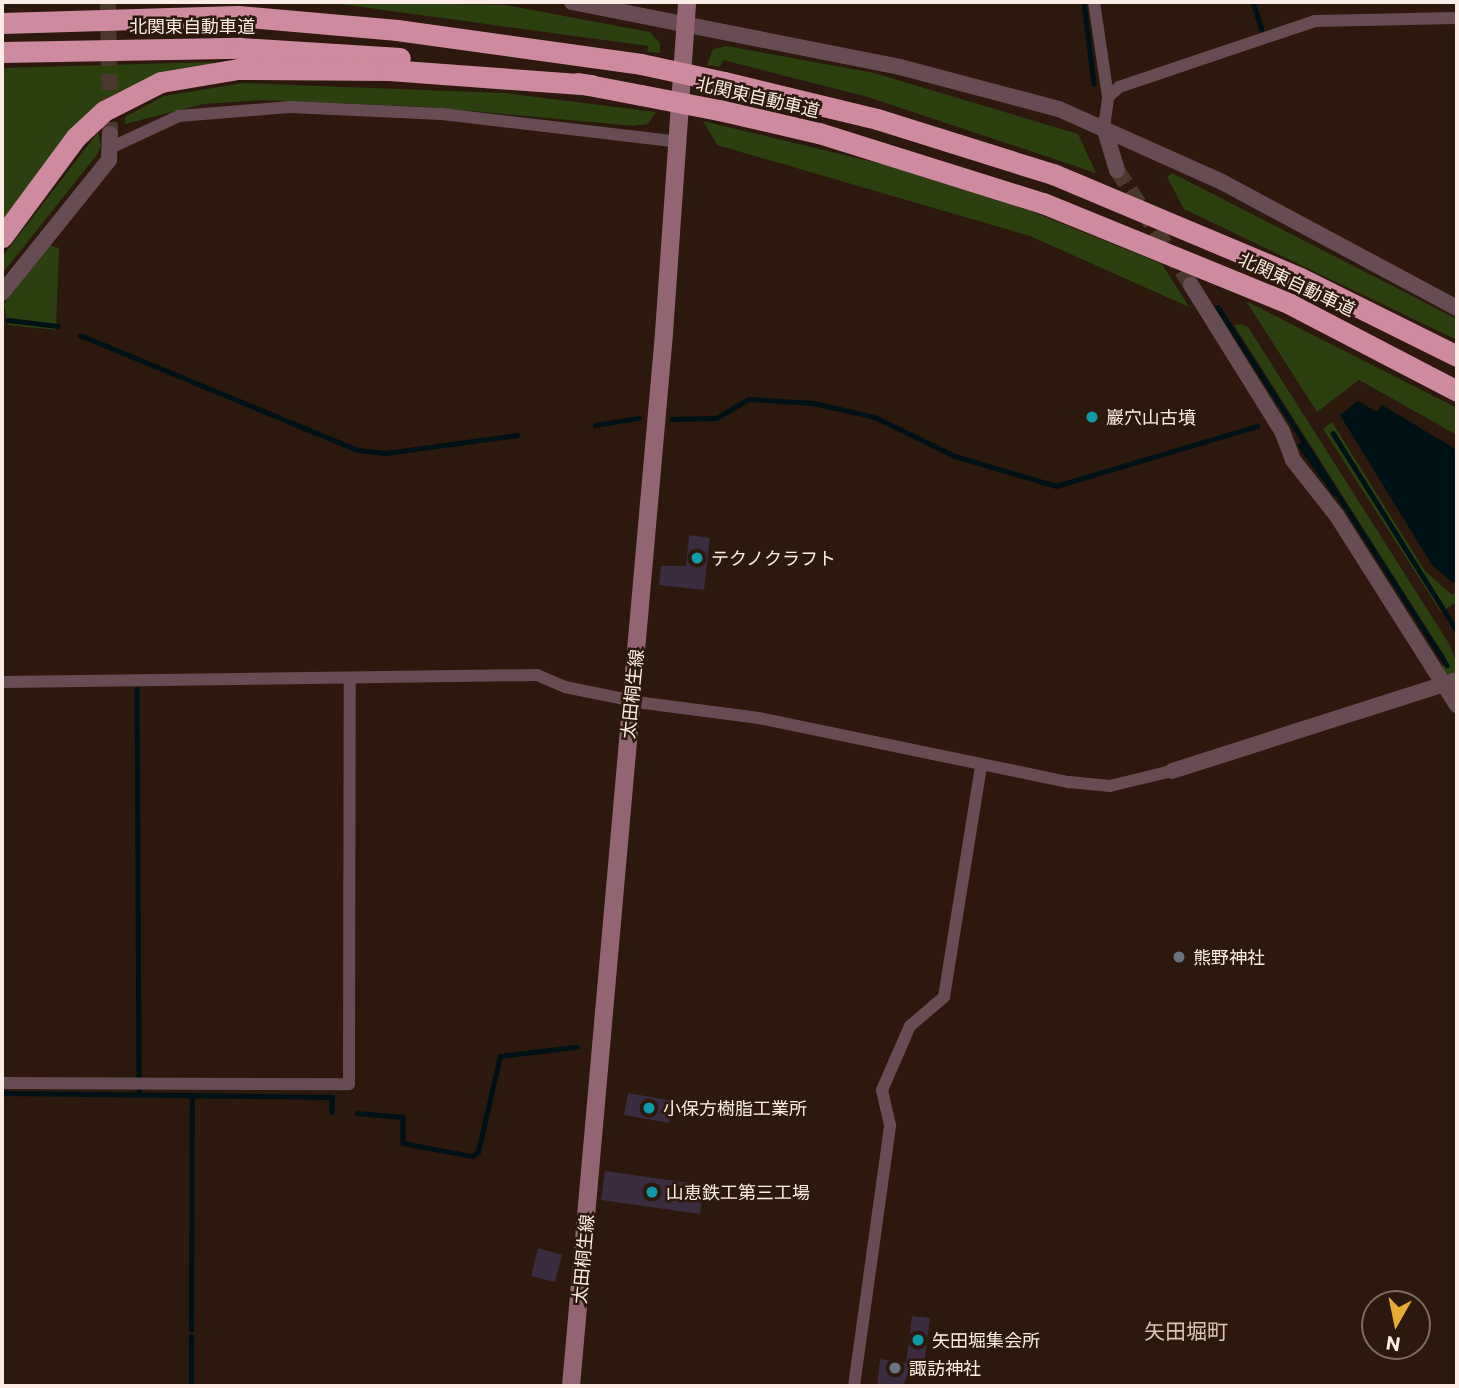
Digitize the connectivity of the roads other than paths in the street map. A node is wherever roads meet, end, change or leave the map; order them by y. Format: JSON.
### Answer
{"nodes":[{"id":1,"x":572,"y":2,"type":"edge"},
{"id":2,"x":687,"y":2,"type":"edge"},
{"id":3,"x":1094,"y":2,"type":"edge"},
{"id":4,"x":2,"y":9,"type":"edge"},
{"id":5,"x":238,"y":16,"type":"junction"},
{"id":6,"x":1457,"y":18,"type":"edge"},
{"id":7,"x":687,"y":22,"type":"junction"},
{"id":8,"x":2,"y":23,"type":"edge"},
{"id":9,"x":2,"y":52,"type":"edge"},
{"id":10,"x":591,"y":85,"type":"junction"},
{"id":11,"x":1108,"y":97,"type":"junction"},
{"id":12,"x":1104,"y":127,"type":"junction"},
{"id":13,"x":110,"y":141,"type":"joint"},
{"id":14,"x":680,"y":142,"type":"junction"},
{"id":15,"x":1117,"y":170,"type":"tunnel mouth"},
{"id":16,"x":2,"y":237,"type":"edge"},
{"id":17,"x":1191,"y":285,"type":"tunnel mouth"},
{"id":18,"x":2,"y":293,"type":"edge"},
{"id":19,"x":1457,"y":308,"type":"edge"},
{"id":20,"x":1457,"y":356,"type":"edge"},
{"id":21,"x":1457,"y":391,"type":"edge"},
{"id":22,"x":350,"y":680,"type":"junction"},
{"id":23,"x":2,"y":682,"type":"edge"},
{"id":24,"x":1450,"y":682,"type":"edge"},
{"id":25,"x":631,"y":700,"type":"junction"},
{"id":26,"x":1457,"y":705,"type":"edge"},
{"id":27,"x":981,"y":766,"type":"junction"},
{"id":28,"x":1172,"y":771,"type":"joint"},
{"id":29,"x":2,"y":1083,"type":"edge"},
{"id":30,"x":574,"y":1386,"type":"edge"},
{"id":31,"x":855,"y":1386,"type":"edge"}],
"edges":[{"from":1,"to":7,"type":"street"},
{"from":2,"to":7,"type":"main road","name":"太田桐生線"},
{"from":3,"to":11,"type":"street"},
{"from":4,"to":5,"type":"highway"},
{"from":5,"to":8,"type":"highway","name":"北関東自動車道"},
{"from":5,"to":20,"type":"highway","name":"北関東自動車道","bridge":true},
{"from":6,"to":11,"type":"street"},
{"from":7,"to":12,"type":"street"},
{"from":7,"to":14,"type":"main road","name":"太田桐生線"},
{"from":9,"to":10,"type":"highway","name":"北関東自動車道"},
{"from":10,"to":16,"type":"highway"},
{"from":10,"to":21,"type":"highway","name":"北関東自動車道","bridge":true},
{"from":11,"to":12,"type":"street"},
{"from":12,"to":15,"type":"street"},
{"from":12,"to":19,"type":"street"},
{"from":13,"to":14,"type":"street"},
{"from":13,"to":18,"type":"street"},
{"from":14,"to":25,"type":"main road","name":"太田桐生線"},
{"from":17,"to":24,"type":"street"},
{"from":22,"to":23,"type":"street"},
{"from":22,"to":25,"type":"street"},
{"from":22,"to":29,"type":"street"},
{"from":24,"to":26,"type":"street"},
{"from":24,"to":28,"type":"street"},
{"from":25,"to":27,"type":"street"},
{"from":25,"to":30,"type":"main road","name":"太田桐生線"},
{"from":27,"to":28,"type":"street"},
{"from":27,"to":31,"type":"street"}]}
